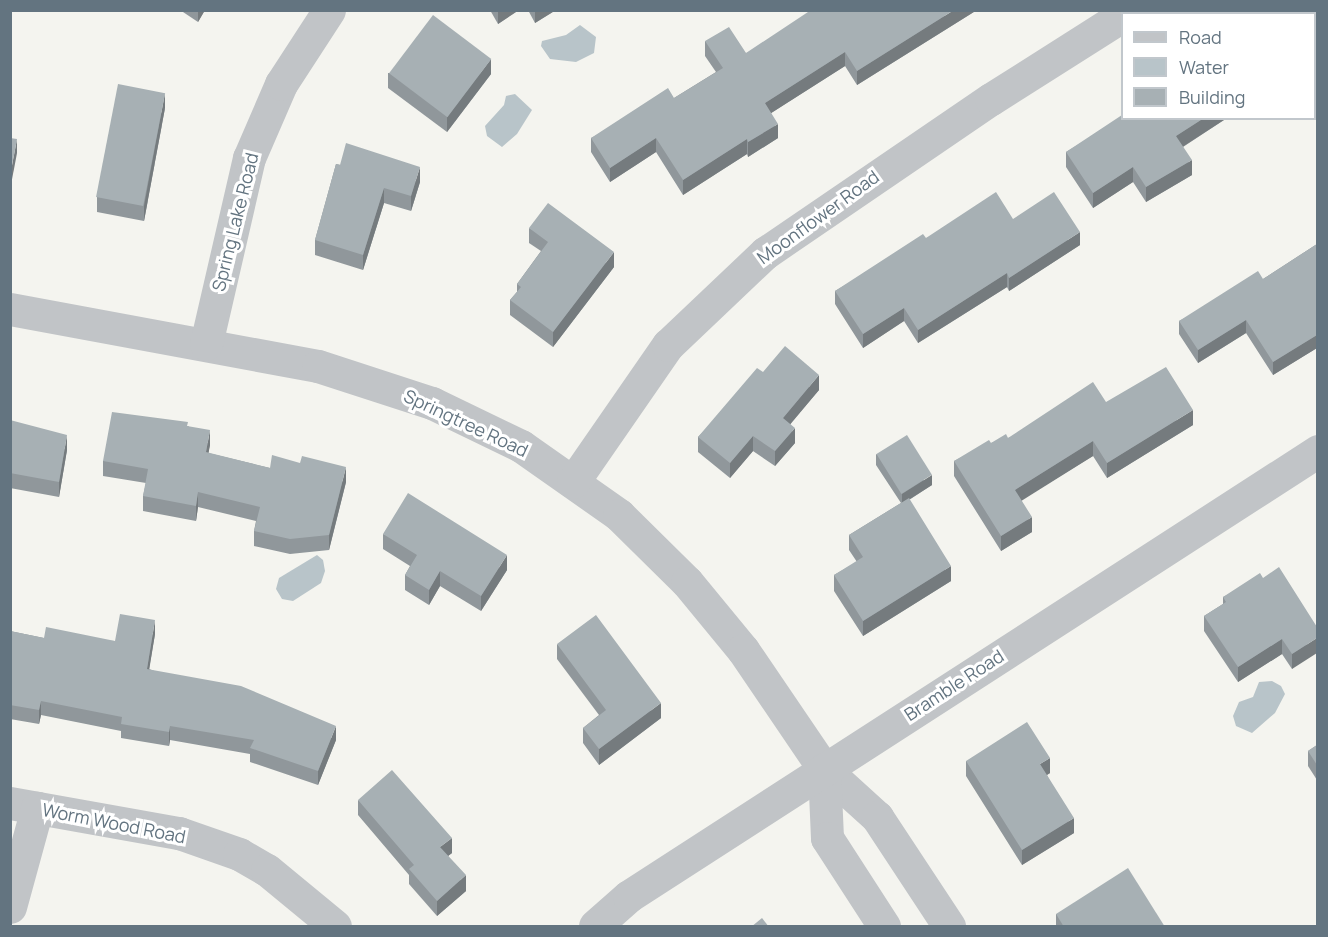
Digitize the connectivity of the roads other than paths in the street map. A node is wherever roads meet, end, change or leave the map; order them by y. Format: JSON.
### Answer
{"nodes":[{"id":1,"x":329,"y":10,"type":"edge"},
{"id":2,"x":1121,"y":17,"type":"edge"},
{"id":3,"x":10,"y":309,"type":"edge"},
{"id":4,"x":206,"y":344,"type":"junction"},
{"id":5,"x":1313,"y":464,"type":"edge"},
{"id":6,"x":573,"y":482,"type":"junction"},
{"id":7,"x":824,"y":769,"type":"junction"},
{"id":8,"x":24,"y":805,"type":"edge"},
{"id":9,"x":10,"y":907,"type":"edge"},
{"id":10,"x":334,"y":927,"type":"edge"},
{"id":11,"x":595,"y":927,"type":"edge"},
{"id":12,"x":884,"y":927,"type":"edge"},
{"id":13,"x":949,"y":927,"type":"edge"}],
"edges":[{"from":1,"to":4,"type":"street","name":"Spring Lake Road"},
{"from":2,"to":6,"type":"street","name":"Moonflower Road"},
{"from":3,"to":4,"type":"street","name":"Springtree Road"},
{"from":4,"to":6,"type":"street","name":"Springtree Road"},
{"from":5,"to":7,"type":"street","name":"Bramble Road"},
{"from":6,"to":7,"type":"street","name":"Springtree Road"},
{"from":7,"to":11,"type":"street","name":"Bramble Road"},
{"from":7,"to":12,"type":"street"},
{"from":7,"to":13,"type":"street","name":"Springtree Road"},
{"from":8,"to":9,"type":"street"},
{"from":8,"to":10,"type":"street","name":"Worm Wood Road"}]}
